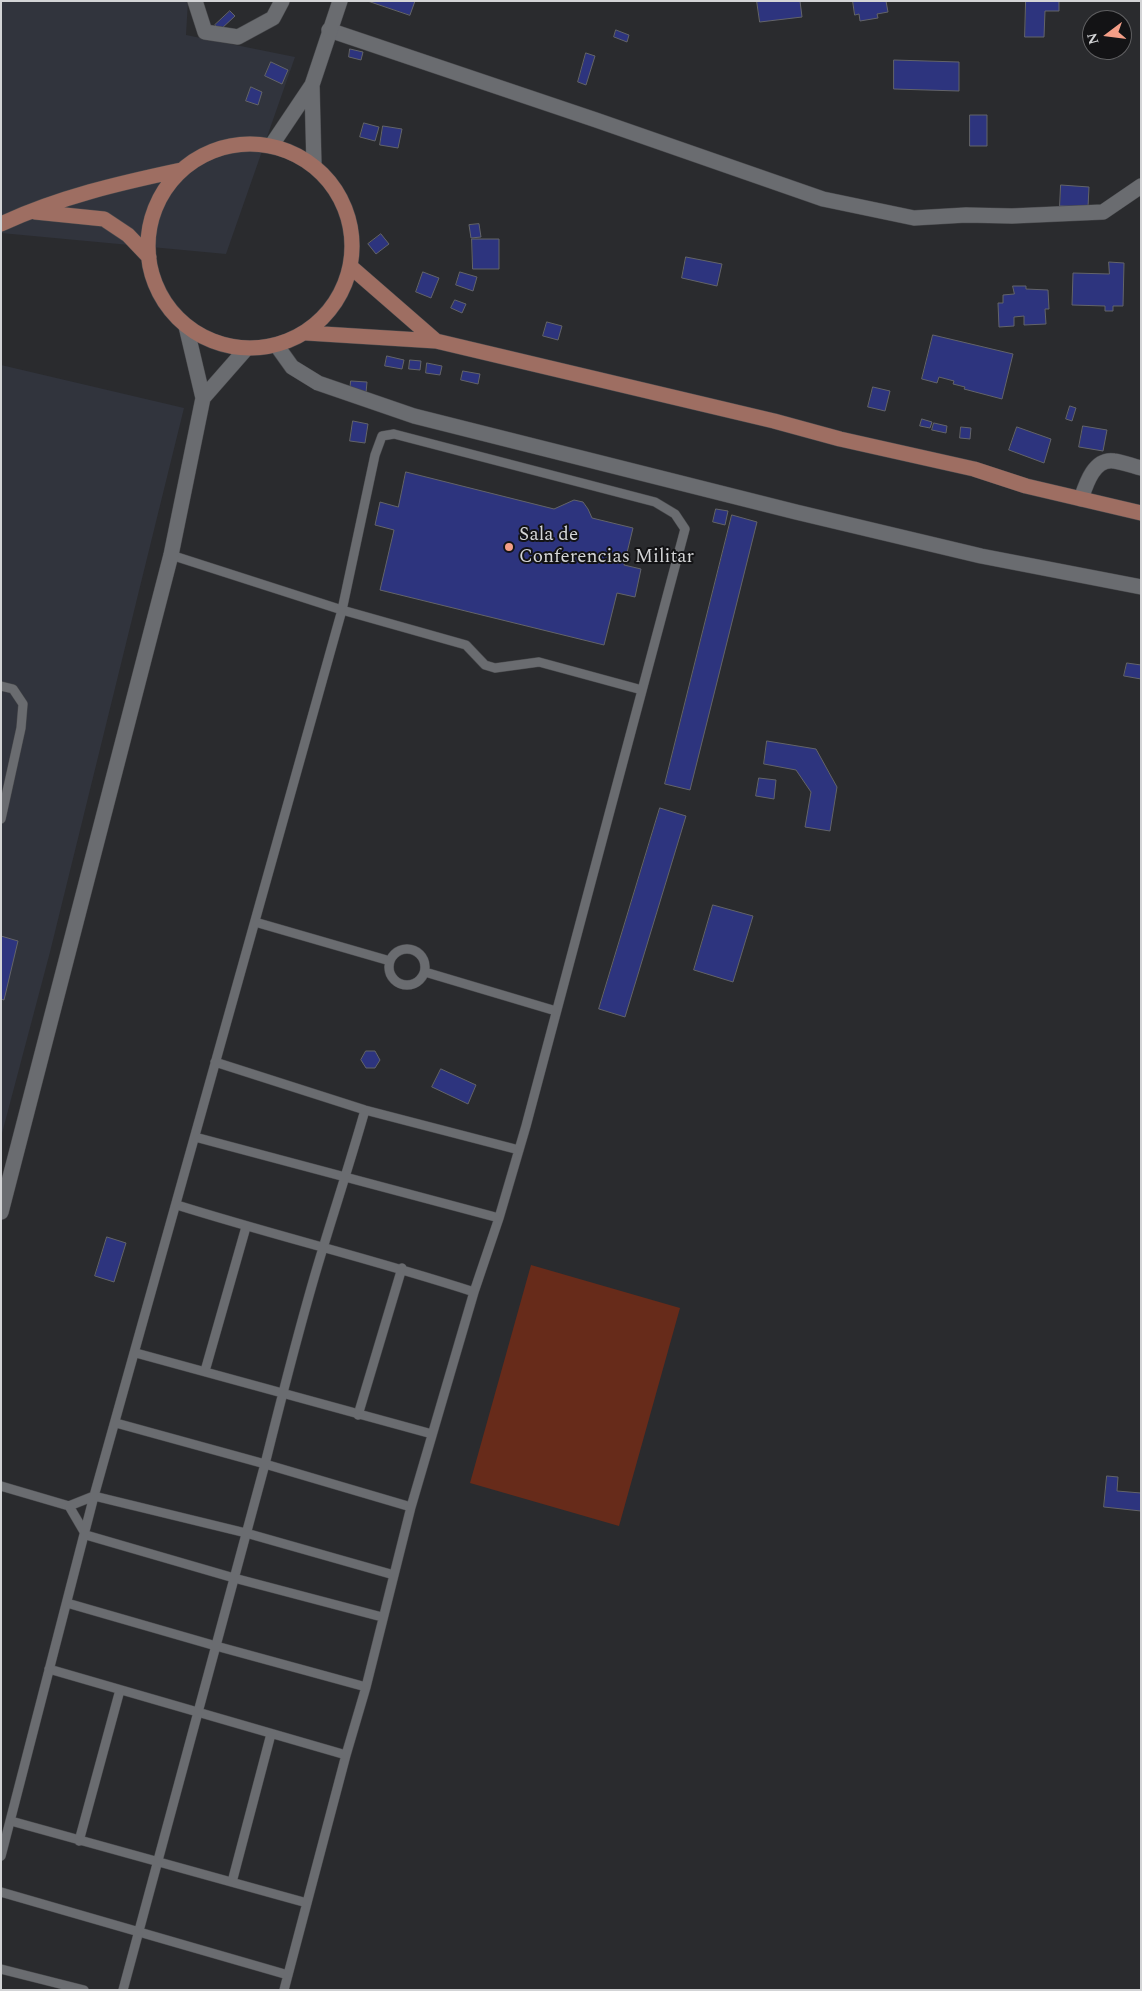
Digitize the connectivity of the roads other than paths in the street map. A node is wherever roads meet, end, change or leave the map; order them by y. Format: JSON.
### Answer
{"nodes":[{"id":1,"x":195,"y":1,"type":"edge"},
{"id":2,"x":282,"y":1,"type":"edge"},
{"id":3,"x":340,"y":1,"type":"edge"},
{"id":4,"x":329,"y":30,"type":"junction"},
{"id":5,"x":312,"y":85,"type":"junction"},
{"id":6,"x":271,"y":146,"type":"junction"},
{"id":7,"x":314,"y":166,"type":"junction"},
{"id":8,"x":181,"y":170,"type":"junction"},
{"id":9,"x":1141,"y":186,"type":"edge"},
{"id":10,"x":29,"y":211,"type":"junction"},
{"id":11,"x":1,"y":224,"type":"edge"},
{"id":12,"x":148,"y":257,"type":"junction"},
{"id":13,"x":351,"y":267,"type":"junction"},
{"id":14,"x":186,"y":326,"type":"junction"},
{"id":15,"x":306,"y":332,"type":"junction"},
{"id":16,"x":436,"y":341,"type":"junction"},
{"id":17,"x":277,"y":346,"type":"junction"},
{"id":18,"x":246,"y":349,"type":"junction"},
{"id":19,"x":203,"y":398,"type":"junction"},
{"id":20,"x":1141,"y":468,"type":"edge"},
{"id":21,"x":1081,"y":499,"type":"junction"},
{"id":22,"x":1141,"y":513,"type":"edge"},
{"id":23,"x":171,"y":555,"type":"junction"},
{"id":24,"x":1141,"y":587,"type":"edge"},
{"id":25,"x":342,"y":610,"type":"junction"},
{"id":26,"x":1,"y":686,"type":"edge"},
{"id":27,"x":642,"y":690,"type":"junction"},
{"id":28,"x":1,"y":819,"type":"edge"},
{"id":29,"x":254,"y":922,"type":"junction"},
{"id":30,"x":390,"y":961,"type":"junction"},
{"id":31,"x":425,"y":972,"type":"junction"},
{"id":32,"x":556,"y":1011,"type":"junction"},
{"id":33,"x":215,"y":1062,"type":"junction"},
{"id":34,"x":365,"y":1110,"type":"junction"},
{"id":35,"x":195,"y":1137,"type":"junction"},
{"id":36,"x":519,"y":1150,"type":"junction"},
{"id":37,"x":346,"y":1177,"type":"junction"},
{"id":38,"x":177,"y":1205,"type":"junction"},
{"id":39,"x":1,"y":1212,"type":"edge"},
{"id":40,"x":499,"y":1218,"type":"junction"},
{"id":41,"x":246,"y":1226,"type":"junction"},
{"id":42,"x":323,"y":1248,"type":"junction"},
{"id":43,"x":402,"y":1268,"type":"junction"},
{"id":44,"x":474,"y":1292,"type":"junction"},
{"id":45,"x":136,"y":1353,"type":"junction"},
{"id":46,"x":205,"y":1371,"type":"junction"},
{"id":47,"x":282,"y":1394,"type":"junction"},
{"id":48,"x":358,"y":1415,"type":"junction"},
{"id":49,"x":116,"y":1423,"type":"junction"},
{"id":50,"x":432,"y":1434,"type":"junction"},
{"id":51,"x":266,"y":1464,"type":"junction"},
{"id":52,"x":1,"y":1486,"type":"edge"},
{"id":53,"x":94,"y":1496,"type":"junction"},
{"id":54,"x":69,"y":1506,"type":"junction"},
{"id":55,"x":411,"y":1507,"type":"junction"},
{"id":56,"x":246,"y":1533,"type":"junction"},
{"id":57,"x":86,"y":1535,"type":"junction"},
{"id":58,"x":394,"y":1575,"type":"junction"},
{"id":59,"x":234,"y":1578,"type":"junction"},
{"id":60,"x":67,"y":1603,"type":"junction"},
{"id":61,"x":382,"y":1617,"type":"junction"},
{"id":62,"x":216,"y":1646,"type":"junction"},
{"id":63,"x":49,"y":1669,"type":"junction"},
{"id":64,"x":366,"y":1687,"type":"junction"},
{"id":65,"x":120,"y":1690,"type":"junction"},
{"id":66,"x":197,"y":1713,"type":"junction"},
{"id":67,"x":271,"y":1734,"type":"junction"},
{"id":68,"x":346,"y":1755,"type":"junction"},
{"id":69,"x":11,"y":1821,"type":"junction"},
{"id":70,"x":79,"y":1841,"type":"junction"},
{"id":71,"x":1,"y":1856,"type":"edge"},
{"id":72,"x":157,"y":1862,"type":"junction"},
{"id":73,"x":232,"y":1882,"type":"junction"},
{"id":74,"x":1,"y":1892,"type":"edge"},
{"id":75,"x":307,"y":1903,"type":"junction"},
{"id":76,"x":138,"y":1932,"type":"junction"},
{"id":77,"x":1,"y":1969,"type":"edge"},
{"id":78,"x":288,"y":1975,"type":"junction"},
{"id":79,"x":84,"y":1990,"type":"edge"},
{"id":80,"x":123,"y":1990,"type":"edge"},
{"id":81,"x":284,"y":1990,"type":"edge"}],
"edges":[{"from":1,"to":2,"type":"street"},
{"from":3,"to":4,"type":"street"},
{"from":4,"to":5,"type":"street"},
{"from":4,"to":9,"type":"street"},
{"from":5,"to":6,"type":"street"},
{"from":5,"to":7,"type":"street"},
{"from":6,"to":7,"type":"main road"},
{"from":6,"to":8,"type":"main road"},
{"from":7,"to":13,"type":"main road"},
{"from":8,"to":10,"type":"main road"},
{"from":8,"to":12,"type":"main road"},
{"from":10,"to":11,"type":"main road"},
{"from":10,"to":12,"type":"main road"},
{"from":12,"to":14,"type":"main road"},
{"from":13,"to":15,"type":"main road"},
{"from":13,"to":16,"type":"main road"},
{"from":14,"to":18,"type":"main road"},
{"from":14,"to":19,"type":"street"},
{"from":15,"to":16,"type":"main road"},
{"from":15,"to":17,"type":"main road"},
{"from":16,"to":21,"type":"main road"},
{"from":17,"to":18,"type":"main road"},
{"from":17,"to":24,"type":"street"},
{"from":18,"to":19,"type":"street"},
{"from":19,"to":23,"type":"street"},
{"from":20,"to":21,"type":"street"},
{"from":21,"to":22,"type":"main road"},
{"from":23,"to":25,"type":"lane"},
{"from":23,"to":39,"type":"street"},
{"from":25,"to":27,"type":"lane"},
{"from":25,"to":27,"type":"lane"},
{"from":25,"to":29,"type":"lane"},
{"from":26,"to":28,"type":"lane"},
{"from":27,"to":32,"type":"lane"},
{"from":29,"to":30,"type":"lane"},
{"from":29,"to":33,"type":"lane"},
{"from":30,"to":31,"type":"lane"},
{"from":30,"to":31,"type":"lane"},
{"from":31,"to":32,"type":"lane"},
{"from":32,"to":36,"type":"lane"},
{"from":33,"to":34,"type":"lane"},
{"from":33,"to":35,"type":"lane"},
{"from":34,"to":36,"type":"lane"},
{"from":34,"to":37,"type":"lane"},
{"from":35,"to":37,"type":"lane"},
{"from":35,"to":38,"type":"lane"},
{"from":36,"to":40,"type":"lane"},
{"from":37,"to":40,"type":"lane"},
{"from":37,"to":42,"type":"lane"},
{"from":38,"to":41,"type":"lane"},
{"from":38,"to":45,"type":"lane"},
{"from":40,"to":44,"type":"lane"},
{"from":41,"to":42,"type":"lane"},
{"from":41,"to":46,"type":"lane"},
{"from":42,"to":43,"type":"lane"},
{"from":42,"to":47,"type":"lane"},
{"from":43,"to":44,"type":"lane"},
{"from":43,"to":48,"type":"lane"},
{"from":44,"to":50,"type":"lane"},
{"from":45,"to":46,"type":"lane"},
{"from":45,"to":49,"type":"lane"},
{"from":46,"to":47,"type":"lane"},
{"from":47,"to":48,"type":"lane"},
{"from":47,"to":51,"type":"lane"},
{"from":48,"to":50,"type":"lane"},
{"from":49,"to":51,"type":"lane"},
{"from":49,"to":53,"type":"lane"},
{"from":50,"to":55,"type":"lane"},
{"from":51,"to":55,"type":"lane"},
{"from":51,"to":56,"type":"lane"},
{"from":52,"to":54,"type":"lane"},
{"from":53,"to":54,"type":"lane"},
{"from":53,"to":56,"type":"lane"},
{"from":53,"to":57,"type":"lane"},
{"from":54,"to":57,"type":"lane"},
{"from":55,"to":58,"type":"lane"},
{"from":56,"to":58,"type":"lane"},
{"from":56,"to":59,"type":"lane"},
{"from":57,"to":59,"type":"lane"},
{"from":57,"to":60,"type":"lane"},
{"from":58,"to":61,"type":"lane"},
{"from":59,"to":61,"type":"lane"},
{"from":59,"to":62,"type":"lane"},
{"from":60,"to":62,"type":"lane"},
{"from":60,"to":63,"type":"lane"},
{"from":61,"to":64,"type":"lane"},
{"from":62,"to":64,"type":"lane"},
{"from":62,"to":66,"type":"lane"},
{"from":63,"to":65,"type":"lane"},
{"from":63,"to":69,"type":"lane"},
{"from":64,"to":68,"type":"lane"},
{"from":65,"to":66,"type":"lane"},
{"from":65,"to":70,"type":"lane"},
{"from":66,"to":67,"type":"lane"},
{"from":66,"to":72,"type":"lane"},
{"from":67,"to":68,"type":"lane"},
{"from":67,"to":73,"type":"lane"},
{"from":68,"to":75,"type":"lane"},
{"from":69,"to":70,"type":"lane"},
{"from":69,"to":71,"type":"lane"},
{"from":70,"to":72,"type":"lane"},
{"from":72,"to":73,"type":"lane"},
{"from":72,"to":76,"type":"lane"},
{"from":73,"to":75,"type":"lane"},
{"from":74,"to":76,"type":"lane"},
{"from":75,"to":78,"type":"lane"},
{"from":76,"to":78,"type":"lane"},
{"from":76,"to":80,"type":"lane"},
{"from":77,"to":79,"type":"lane"},
{"from":78,"to":81,"type":"lane"}]}
